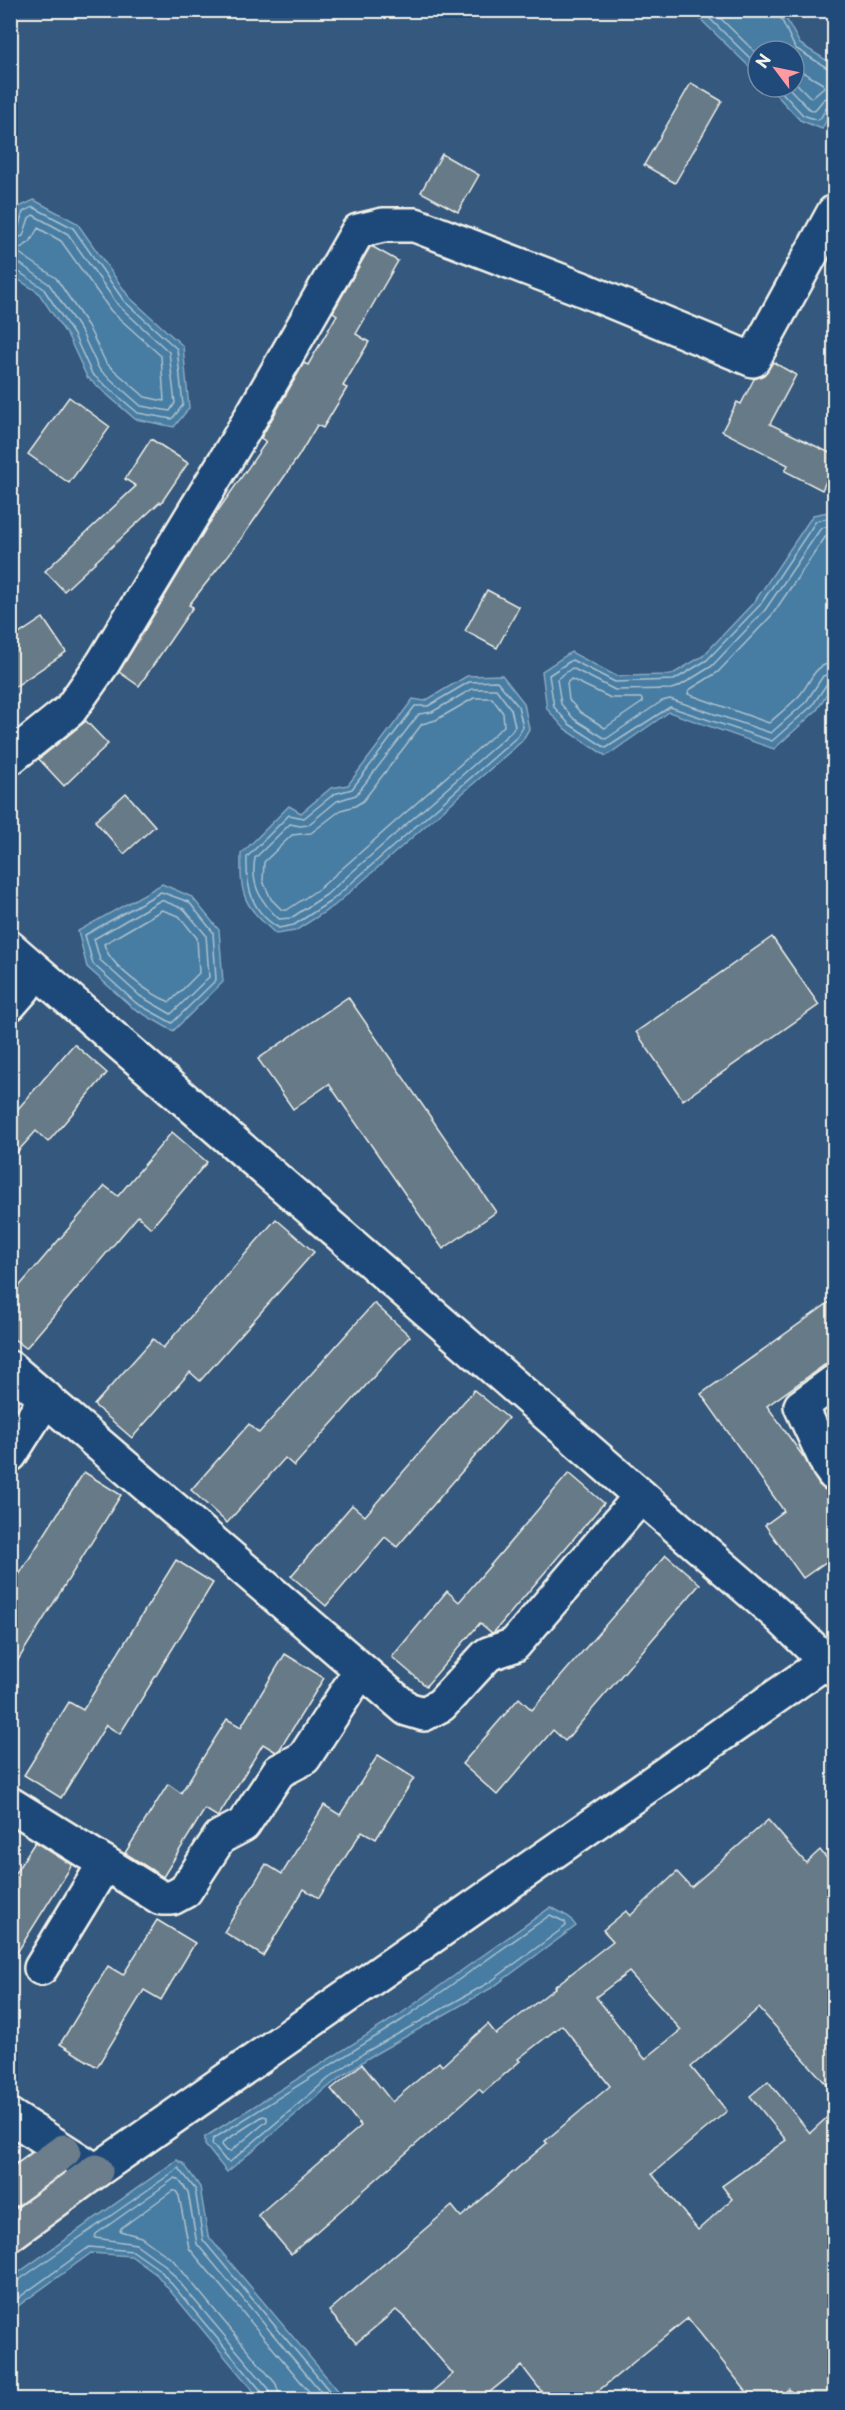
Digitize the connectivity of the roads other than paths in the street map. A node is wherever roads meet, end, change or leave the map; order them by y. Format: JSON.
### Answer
{"nodes":[{"id":1,"x":834,"y":212,"type":"edge"},
{"id":2,"x":10,"y":758,"type":"edge"},
{"id":3,"x":10,"y":948,"type":"edge"},
{"id":4,"x":10,"y":1368,"type":"edge"},
{"id":5,"x":834,"y":1382,"type":"edge"},
{"id":6,"x":46,"y":1398,"type":"junction"},
{"id":7,"x":10,"y":1455,"type":"edge"},
{"id":8,"x":834,"y":1474,"type":"edge"},
{"id":9,"x":641,"y":1496,"type":"junction"},
{"id":10,"x":832,"y":1663,"type":"edge"},
{"id":11,"x":361,"y":1670,"type":"junction"},
{"id":12,"x":10,"y":1804,"type":"edge"},
{"id":13,"x":105,"y":1863,"type":"junction"},
{"id":14,"x":41,"y":1968,"type":"dead end"},
{"id":15,"x":10,"y":2116,"type":"edge"},
{"id":16,"x":64,"y":2151,"type":"junction"},
{"id":17,"x":96,"y":2171,"type":"junction"},
{"id":18,"x":10,"y":2190,"type":"edge"},
{"id":19,"x":10,"y":2234,"type":"edge"}],
"edges":[{"from":1,"to":2,"type":"street"},
{"from":3,"to":9,"type":"street"},
{"from":4,"to":6,"type":"street"},
{"from":5,"to":8,"type":"street"},
{"from":6,"to":7,"type":"street"},
{"from":6,"to":11,"type":"street"},
{"from":9,"to":10,"type":"street"},
{"from":9,"to":11,"type":"street"},
{"from":10,"to":17,"type":"street"},
{"from":11,"to":13,"type":"street"},
{"from":12,"to":13,"type":"street"},
{"from":13,"to":14,"type":"street"},
{"from":15,"to":16,"type":"street"},
{"from":16,"to":17,"type":"street"},
{"from":16,"to":18,"type":"main road"},
{"from":17,"to":19,"type":"main road"}]}
